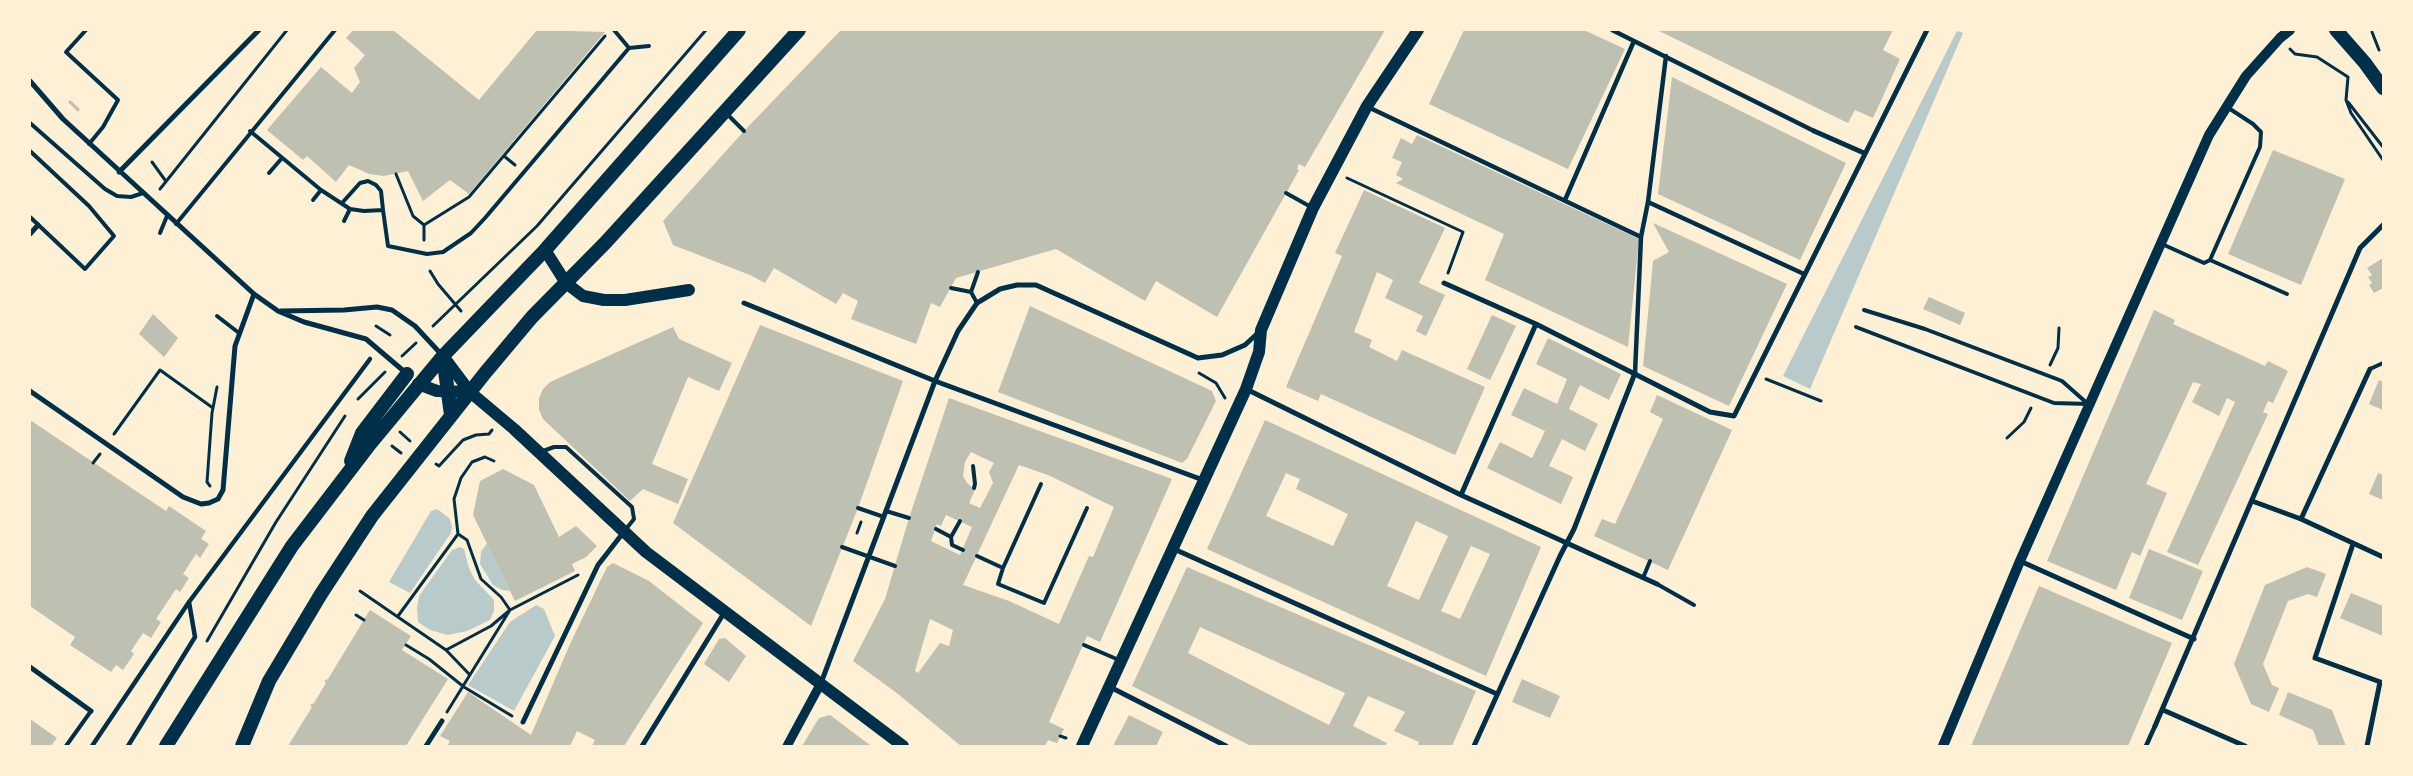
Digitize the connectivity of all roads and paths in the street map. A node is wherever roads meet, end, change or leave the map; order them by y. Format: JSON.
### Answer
{"nodes":[{"id":1,"x":86,"y":30,"type":"edge"},
{"id":2,"x":259,"y":30,"type":"edge"},
{"id":3,"x":287,"y":30,"type":"edge"},
{"id":4,"x":335,"y":30,"type":"edge"},
{"id":5,"x":612,"y":30,"type":"edge"},
{"id":6,"x":706,"y":30,"type":"edge"},
{"id":7,"x":739,"y":30,"type":"edge"},
{"id":8,"x":799,"y":30,"type":"edge"},
{"id":9,"x":1418,"y":30,"type":"edge"},
{"id":10,"x":1612,"y":30,"type":"edge"},
{"id":11,"x":1927,"y":30,"type":"edge"},
{"id":12,"x":2290,"y":30,"type":"edge"},
{"id":13,"x":2336,"y":30,"type":"edge"},
{"id":14,"x":2372,"y":32,"type":"dead end"},
{"id":15,"x":1634,"y":41,"type":"junction"},
{"id":16,"x":649,"y":46,"type":"dead end"},
{"id":17,"x":629,"y":48,"type":"junction"},
{"id":18,"x":2379,"y":52,"type":"dead end"},
{"id":19,"x":2294,"y":54,"type":"dead end"},
{"id":20,"x":1666,"y":56,"type":"junction"},
{"id":21,"x":30,"y":81,"type":"edge"},
{"id":22,"x":2383,"y":88,"type":"edge"},
{"id":23,"x":2346,"y":100,"type":"junction"},
{"id":24,"x":1367,"y":106,"type":"junction"},
{"id":25,"x":2226,"y":106,"type":"junction"},
{"id":26,"x":725,"y":113,"type":"junction"},
{"id":27,"x":30,"y":123,"type":"edge"},
{"id":28,"x":744,"y":131,"type":"dead end"},
{"id":29,"x":1814,"y":131,"type":"joint"},
{"id":30,"x":250,"y":132,"type":"junction"},
{"id":31,"x":89,"y":144,"type":"junction"},
{"id":32,"x":2383,"y":147,"type":"edge"},
{"id":33,"x":30,"y":151,"type":"edge"},
{"id":34,"x":1864,"y":153,"type":"junction"},
{"id":35,"x":282,"y":158,"type":"junction"},
{"id":36,"x":2383,"y":160,"type":"edge"},
{"id":37,"x":152,"y":162,"type":"dead end"},
{"id":38,"x":1332,"y":171,"type":"junction"},
{"id":39,"x":119,"y":172,"type":"junction"},
{"id":40,"x":269,"y":173,"type":"dead end"},
{"id":41,"x":396,"y":174,"type":"dead end"},
{"id":42,"x":165,"y":180,"type":"junction"},
{"id":43,"x":160,"y":189,"type":"dead end"},
{"id":44,"x":321,"y":190,"type":"junction"},
{"id":45,"x":143,"y":193,"type":"junction"},
{"id":46,"x":1286,"y":193,"type":"dead end"},
{"id":47,"x":313,"y":200,"type":"dead end"},
{"id":48,"x":1565,"y":200,"type":"junction"},
{"id":49,"x":1648,"y":202,"type":"junction"},
{"id":50,"x":342,"y":203,"type":"junction"},
{"id":51,"x":1313,"y":208,"type":"junction"},
{"id":52,"x":350,"y":209,"type":"junction"},
{"id":53,"x":383,"y":210,"type":"junction"},
{"id":54,"x":168,"y":216,"type":"junction"},
{"id":55,"x":30,"y":217,"type":"edge"},
{"id":56,"x":344,"y":221,"type":"dead end"},
{"id":57,"x":176,"y":224,"type":"junction"},
{"id":58,"x":38,"y":225,"type":"junction"},
{"id":59,"x":424,"y":225,"type":"junction"},
{"id":60,"x":2383,"y":225,"type":"edge"},
{"id":61,"x":160,"y":233,"type":"dead end"},
{"id":62,"x":30,"y":234,"type":"edge"},
{"id":63,"x":1641,"y":237,"type":"junction"},
{"id":64,"x":424,"y":240,"type":"dead end"},
{"id":65,"x":2161,"y":243,"type":"junction"},
{"id":66,"x":545,"y":250,"type":"junction"},
{"id":67,"x":2210,"y":260,"type":"junction"},
{"id":68,"x":430,"y":271,"type":"dead end"},
{"id":69,"x":978,"y":272,"type":"dead end"},
{"id":70,"x":1804,"y":274,"type":"junction"},
{"id":71,"x":566,"y":283,"type":"junction"},
{"id":72,"x":1444,"y":283,"type":"joint"},
{"id":73,"x":951,"y":288,"type":"dead end"},
{"id":74,"x":689,"y":290,"type":"dead end"},
{"id":75,"x":971,"y":292,"type":"junction"},
{"id":76,"x":254,"y":294,"type":"junction"},
{"id":77,"x":2287,"y":294,"type":"dead end"},
{"id":78,"x":977,"y":303,"type":"junction"},
{"id":79,"x":744,"y":304,"type":"dead end"},
{"id":80,"x":456,"y":305,"type":"junction"},
{"id":81,"x":1864,"y":310,"type":"dead end"},
{"id":82,"x":278,"y":311,"type":"junction"},
{"id":83,"x":461,"y":311,"type":"dead end"},
{"id":84,"x":217,"y":316,"type":"dead end"},
{"id":85,"x":1536,"y":324,"type":"junction"},
{"id":86,"x":434,"y":325,"type":"dead end"},
{"id":87,"x":376,"y":326,"type":"dead end"},
{"id":88,"x":1856,"y":327,"type":"dead end"},
{"id":89,"x":2059,"y":328,"type":"dead end"},
{"id":90,"x":1261,"y":330,"type":"junction"},
{"id":91,"x":239,"y":333,"type":"junction"},
{"id":92,"x":390,"y":335,"type":"dead end"},
{"id":93,"x":411,"y":347,"type":"dead end"},
{"id":94,"x":404,"y":354,"type":"dead end"},
{"id":95,"x":2055,"y":355,"type":"dead end"},
{"id":96,"x":443,"y":356,"type":"junction"},
{"id":97,"x":370,"y":359,"type":"dead end"},
{"id":98,"x":2383,"y":363,"type":"edge"},
{"id":99,"x":2370,"y":369,"type":"joint"},
{"id":100,"x":1199,"y":373,"type":"dead end"},
{"id":101,"x":1636,"y":373,"type":"junction"},
{"id":102,"x":408,"y":374,"type":"junction"},
{"id":103,"x":1755,"y":374,"type":"junction"},
{"id":104,"x":379,"y":377,"type":"dead end"},
{"id":105,"x":935,"y":381,"type":"junction"},
{"id":106,"x":418,"y":384,"type":"junction"},
{"id":107,"x":1246,"y":389,"type":"junction"},
{"id":108,"x":30,"y":391,"type":"edge"},
{"id":109,"x":448,"y":391,"type":"junction"},
{"id":110,"x":470,"y":392,"type":"junction"},
{"id":111,"x":356,"y":401,"type":"dead end"},
{"id":112,"x":1821,"y":401,"type":"dead end"},
{"id":113,"x":1228,"y":404,"type":"dead end"},
{"id":114,"x":2088,"y":404,"type":"junction"},
{"id":115,"x":213,"y":408,"type":"dead end"},
{"id":116,"x":1710,"y":412,"type":"junction"},
{"id":117,"x":346,"y":415,"type":"dead end"},
{"id":118,"x":451,"y":416,"type":"junction"},
{"id":119,"x":2027,"y":417,"type":"dead end"},
{"id":120,"x":1708,"y":419,"type":"dead end"},
{"id":121,"x":403,"y":434,"type":"dead end"},
{"id":122,"x":489,"y":434,"type":"dead end"},
{"id":123,"x":2007,"y":438,"type":"dead end"},
{"id":124,"x":413,"y":443,"type":"dead end"},
{"id":125,"x":107,"y":444,"type":"junction"},
{"id":126,"x":392,"y":446,"type":"dead end"},
{"id":127,"x":539,"y":453,"type":"junction"},
{"id":128,"x":403,"y":456,"type":"dead end"},
{"id":129,"x":494,"y":461,"type":"dead end"},
{"id":130,"x":94,"y":463,"type":"dead end"},
{"id":131,"x":438,"y":466,"type":"dead end"},
{"id":132,"x":973,"y":466,"type":"dead end"},
{"id":133,"x":345,"y":476,"type":"junction"},
{"id":134,"x":1203,"y":480,"type":"junction"},
{"id":135,"x":1041,"y":484,"type":"dead end"},
{"id":136,"x":974,"y":488,"type":"dead end"},
{"id":137,"x":1461,"y":495,"type":"junction"},
{"id":138,"x":2252,"y":501,"type":"junction"},
{"id":139,"x":858,"y":508,"type":"dead end"},
{"id":140,"x":1087,"y":508,"type":"dead end"},
{"id":141,"x":886,"y":511,"type":"junction"},
{"id":142,"x":884,"y":517,"type":"junction"},
{"id":143,"x":909,"y":518,"type":"dead end"},
{"id":144,"x":2301,"y":519,"type":"junction"},
{"id":145,"x":862,"y":521,"type":"dead end"},
{"id":146,"x":960,"y":521,"type":"dead end"},
{"id":147,"x":936,"y":529,"type":"dead end"},
{"id":148,"x":624,"y":532,"type":"junction"},
{"id":149,"x":857,"y":533,"type":"dead end"},
{"id":150,"x":458,"y":534,"type":"junction"},
{"id":151,"x":951,"y":537,"type":"junction"},
{"id":152,"x":1566,"y":543,"type":"junction"},
{"id":153,"x":2353,"y":544,"type":"junction"},
{"id":154,"x":842,"y":547,"type":"dead end"},
{"id":155,"x":1172,"y":548,"type":"junction"},
{"id":156,"x":962,"y":550,"type":"dead end"},
{"id":157,"x":869,"y":557,"type":"junction"},
{"id":158,"x":979,"y":557,"type":"dead end"},
{"id":159,"x":2383,"y":557,"type":"edge"},
{"id":160,"x":2020,"y":560,"type":"junction"},
{"id":161,"x":1650,"y":561,"type":"dead end"},
{"id":162,"x":598,"y":565,"type":"junction"},
{"id":163,"x":895,"y":566,"type":"dead end"},
{"id":164,"x":1003,"y":568,"type":"junction"},
{"id":165,"x":1643,"y":578,"type":"junction"},
{"id":166,"x":1657,"y":584,"type":"joint"},
{"id":167,"x":360,"y":591,"type":"dead end"},
{"id":168,"x":189,"y":602,"type":"junction"},
{"id":169,"x":1694,"y":605,"type":"dead end"},
{"id":170,"x":510,"y":610,"type":"junction"},
{"id":171,"x":724,"y":613,"type":"junction"},
{"id":172,"x":356,"y":615,"type":"dead end"},
{"id":173,"x":398,"y":616,"type":"junction"},
{"id":174,"x":364,"y":620,"type":"dead end"},
{"id":175,"x":2194,"y":639,"type":"junction"},
{"id":176,"x":406,"y":645,"type":"dead end"},
{"id":177,"x":1084,"y":645,"type":"dead end"},
{"id":178,"x":204,"y":647,"type":"dead end"},
{"id":179,"x":446,"y":650,"type":"junction"},
{"id":180,"x":1121,"y":661,"type":"junction"},
{"id":181,"x":30,"y":667,"type":"edge"},
{"id":182,"x":470,"y":676,"type":"junction"},
{"id":183,"x":821,"y":683,"type":"junction"},
{"id":184,"x":2381,"y":683,"type":"edge"},
{"id":185,"x":464,"y":687,"type":"junction"},
{"id":186,"x":1109,"y":687,"type":"junction"},
{"id":187,"x":1497,"y":694,"type":"junction"},
{"id":188,"x":2163,"y":710,"type":"junction"},
{"id":189,"x":92,"y":711,"type":"joint"},
{"id":190,"x":442,"y":721,"type":"joint"},
{"id":191,"x":523,"y":722,"type":"joint"},
{"id":192,"x":2155,"y":726,"type":"joint"},
{"id":193,"x":1060,"y":736,"type":"dead end"},
{"id":194,"x":1066,"y":738,"type":"dead end"},
{"id":195,"x":66,"y":746,"type":"edge"},
{"id":196,"x":92,"y":746,"type":"edge"},
{"id":197,"x":128,"y":746,"type":"edge"},
{"id":198,"x":166,"y":746,"type":"edge"},
{"id":199,"x":242,"y":746,"type":"edge"},
{"id":200,"x":426,"y":746,"type":"edge"},
{"id":201,"x":642,"y":746,"type":"edge"},
{"id":202,"x":787,"y":746,"type":"edge"},
{"id":203,"x":903,"y":746,"type":"edge"},
{"id":204,"x":1082,"y":746,"type":"edge"},
{"id":205,"x":1226,"y":746,"type":"edge"},
{"id":206,"x":1474,"y":746,"type":"edge"},
{"id":207,"x":1943,"y":746,"type":"edge"},
{"id":208,"x":2146,"y":746,"type":"edge"},
{"id":209,"x":2242,"y":746,"type":"edge"},
{"id":210,"x":2367,"y":746,"type":"edge"}],
"edges":[{"from":1,"to":31,"type":"lane"},
{"from":2,"to":39,"type":"street"},
{"from":3,"to":42,"type":"path"},
{"from":4,"to":30,"type":"lane"},
{"from":5,"to":17,"type":"lane"},
{"from":5,"to":59,"type":"path"},
{"from":6,"to":80,"type":"path"},
{"from":7,"to":66,"type":"highway"},
{"from":8,"to":26,"type":"highway"},
{"from":9,"to":24,"type":"main road"},
{"from":10,"to":15,"type":"street"},
{"from":11,"to":34,"type":"street"},
{"from":12,"to":25,"type":"main road"},
{"from":13,"to":22,"type":"highway"},
{"from":14,"to":18,"type":"path"},
{"from":15,"to":20,"type":"street"},
{"from":15,"to":48,"type":"street"},
{"from":16,"to":17,"type":"lane"},
{"from":17,"to":53,"type":"lane"},
{"from":19,"to":23,"type":"path"},
{"from":20,"to":29,"type":"street"},
{"from":20,"to":49,"type":"street"},
{"from":21,"to":31,"type":"street"},
{"from":23,"to":32,"type":"path"},
{"from":23,"to":36,"type":"path"},
{"from":24,"to":38,"type":"main road"},
{"from":24,"to":48,"type":"street"},
{"from":25,"to":65,"type":"main road"},
{"from":25,"to":67,"type":"lane"},
{"from":26,"to":28,"type":"lane"},
{"from":26,"to":71,"type":"highway"},
{"from":27,"to":45,"type":"lane"},
{"from":29,"to":34,"type":"street"},
{"from":30,"to":35,"type":"lane"},
{"from":30,"to":57,"type":"lane"},
{"from":31,"to":39,"type":"street"},
{"from":33,"to":58,"type":"lane"},
{"from":34,"to":70,"type":"street"},
{"from":35,"to":40,"type":"lane"},
{"from":35,"to":44,"type":"lane"},
{"from":37,"to":42,"type":"path"},
{"from":38,"to":51,"type":"main road"},
{"from":38,"to":72,"type":"path"},
{"from":39,"to":45,"type":"street"},
{"from":41,"to":59,"type":"path"},
{"from":42,"to":43,"type":"path"},
{"from":44,"to":47,"type":"lane"},
{"from":44,"to":50,"type":"lane"},
{"from":45,"to":54,"type":"street"},
{"from":46,"to":51,"type":"lane"},
{"from":48,"to":63,"type":"street"},
{"from":49,"to":63,"type":"street"},
{"from":49,"to":70,"type":"street"},
{"from":50,"to":52,"type":"lane"},
{"from":50,"to":53,"type":"lane"},
{"from":51,"to":90,"type":"main road"},
{"from":52,"to":53,"type":"lane"},
{"from":52,"to":56,"type":"lane"},
{"from":54,"to":57,"type":"street"},
{"from":54,"to":61,"type":"lane"},
{"from":55,"to":58,"type":"lane"},
{"from":57,"to":76,"type":"street"},
{"from":58,"to":62,"type":"street"},
{"from":59,"to":64,"type":"path"},
{"from":60,"to":138,"type":"street"},
{"from":63,"to":101,"type":"street"},
{"from":65,"to":67,"type":"lane"},
{"from":65,"to":114,"type":"main road"},
{"from":66,"to":71,"type":"main road"},
{"from":66,"to":96,"type":"highway"},
{"from":67,"to":77,"type":"lane"},
{"from":68,"to":80,"type":"path"},
{"from":69,"to":75,"type":"lane"},
{"from":70,"to":103,"type":"street"},
{"from":71,"to":74,"type":"main road"},
{"from":71,"to":110,"type":"highway"},
{"from":72,"to":85,"type":"street"},
{"from":73,"to":75,"type":"lane"},
{"from":75,"to":78,"type":"lane"},
{"from":76,"to":82,"type":"street"},
{"from":76,"to":91,"type":"street"},
{"from":78,"to":90,"type":"street"},
{"from":78,"to":105,"type":"street"},
{"from":79,"to":105,"type":"street"},
{"from":80,"to":83,"type":"path"},
{"from":80,"to":86,"type":"path"},
{"from":81,"to":114,"type":"lane"},
{"from":82,"to":96,"type":"street"},
{"from":82,"to":102,"type":"street"},
{"from":84,"to":91,"type":"lane"},
{"from":85,"to":101,"type":"street"},
{"from":85,"to":137,"type":"street"},
{"from":87,"to":92,"type":"path"},
{"from":88,"to":114,"type":"lane"},
{"from":89,"to":95,"type":"path"},
{"from":90,"to":107,"type":"main road"},
{"from":91,"to":125,"type":"street"},
{"from":93,"to":94,"type":"path"},
{"from":96,"to":106,"type":"highway"},
{"from":96,"to":109,"type":"highway"},
{"from":96,"to":110,"type":"main road"},
{"from":97,"to":168,"type":"street"},
{"from":98,"to":99,"type":"lane"},
{"from":99,"to":144,"type":"street"},
{"from":100,"to":113,"type":"path"},
{"from":101,"to":116,"type":"street"},
{"from":101,"to":152,"type":"street"},
{"from":102,"to":106,"type":"street"},
{"from":102,"to":133,"type":"highway"},
{"from":103,"to":112,"type":"path"},
{"from":103,"to":116,"type":"street"},
{"from":104,"to":111,"type":"path"},
{"from":105,"to":134,"type":"street"},
{"from":105,"to":141,"type":"street"},
{"from":106,"to":109,"type":"main road"},
{"from":106,"to":133,"type":"highway"},
{"from":107,"to":134,"type":"main road"},
{"from":107,"to":137,"type":"street"},
{"from":108,"to":125,"type":"street"},
{"from":109,"to":110,"type":"main road"},
{"from":109,"to":118,"type":"highway"},
{"from":110,"to":118,"type":"highway"},
{"from":110,"to":127,"type":"main road"},
{"from":114,"to":160,"type":"main road"},
{"from":115,"to":125,"type":"path"},
{"from":116,"to":120,"type":"lane"},
{"from":117,"to":178,"type":"path"},
{"from":118,"to":199,"type":"highway"},
{"from":119,"to":123,"type":"path"},
{"from":121,"to":124,"type":"path"},
{"from":122,"to":131,"type":"path"},
{"from":125,"to":130,"type":"path"},
{"from":126,"to":128,"type":"path"},
{"from":127,"to":148,"type":"main road"},
{"from":127,"to":148,"type":"lane"},
{"from":129,"to":150,"type":"path"},
{"from":132,"to":136,"type":"lane"},
{"from":133,"to":198,"type":"highway"},
{"from":134,"to":155,"type":"main road"},
{"from":135,"to":164,"type":"lane"},
{"from":137,"to":152,"type":"street"},
{"from":138,"to":144,"type":"street"},
{"from":138,"to":175,"type":"street"},
{"from":139,"to":142,"type":"lane"},
{"from":140,"to":164,"type":"lane"},
{"from":141,"to":142,"type":"street"},
{"from":141,"to":143,"type":"lane"},
{"from":142,"to":157,"type":"street"},
{"from":144,"to":153,"type":"street"},
{"from":145,"to":149,"type":"path"},
{"from":146,"to":151,"type":"lane"},
{"from":147,"to":151,"type":"lane"},
{"from":148,"to":162,"type":"street"},
{"from":148,"to":171,"type":"main road"},
{"from":150,"to":170,"type":"path"},
{"from":150,"to":173,"type":"path"},
{"from":151,"to":156,"type":"lane"},
{"from":152,"to":165,"type":"street"},
{"from":152,"to":187,"type":"street"},
{"from":153,"to":159,"type":"street"},
{"from":153,"to":184,"type":"street"},
{"from":154,"to":157,"type":"lane"},
{"from":155,"to":180,"type":"main road"},
{"from":155,"to":187,"type":"street"},
{"from":157,"to":163,"type":"lane"},
{"from":157,"to":183,"type":"street"},
{"from":158,"to":164,"type":"lane"},
{"from":160,"to":175,"type":"street"},
{"from":160,"to":207,"type":"main road"},
{"from":161,"to":165,"type":"lane"},
{"from":162,"to":170,"type":"path"},
{"from":162,"to":191,"type":"street"},
{"from":165,"to":166,"type":"street"},
{"from":166,"to":169,"type":"lane"},
{"from":167,"to":173,"type":"path"},
{"from":168,"to":196,"type":"street"},
{"from":168,"to":197,"type":"street"},
{"from":170,"to":179,"type":"path"},
{"from":170,"to":182,"type":"path"},
{"from":171,"to":183,"type":"main road"},
{"from":171,"to":201,"type":"street"},
{"from":172,"to":174,"type":"path"},
{"from":173,"to":179,"type":"path"},
{"from":175,"to":188,"type":"street"},
{"from":176,"to":185,"type":"path"},
{"from":177,"to":180,"type":"lane"},
{"from":179,"to":182,"type":"path"},
{"from":180,"to":186,"type":"main road"},
{"from":181,"to":189,"type":"street"},
{"from":182,"to":185,"type":"path"},
{"from":183,"to":202,"type":"street"},
{"from":183,"to":203,"type":"main road"},
{"from":184,"to":210,"type":"street"},
{"from":185,"to":190,"type":"path"},
{"from":185,"to":191,"type":"path"},
{"from":186,"to":204,"type":"main road"},
{"from":186,"to":205,"type":"street"},
{"from":187,"to":206,"type":"street"},
{"from":188,"to":192,"type":"street"},
{"from":188,"to":209,"type":"street"},
{"from":189,"to":195,"type":"lane"},
{"from":190,"to":200,"type":"street"},
{"from":192,"to":208,"type":"street"},
{"from":193,"to":194,"type":"path"}]}
